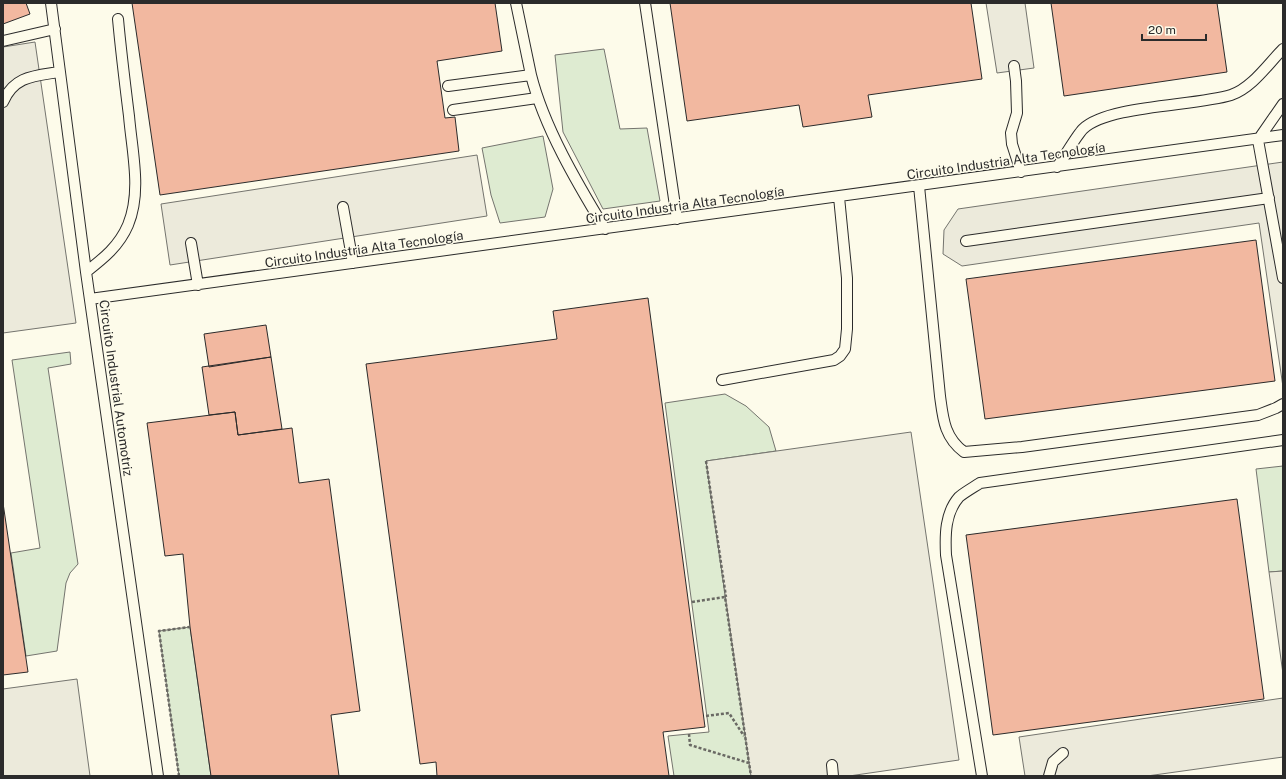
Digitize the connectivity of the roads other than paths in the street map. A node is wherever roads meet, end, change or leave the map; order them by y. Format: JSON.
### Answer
{"nodes":[{"id":1,"x":51,"y":3,"type":"edge"},
{"id":2,"x":516,"y":3,"type":"edge"},
{"id":3,"x":645,"y":3,"type":"edge"},
{"id":4,"x":118,"y":19,"type":"dead end"},
{"id":5,"x":55,"y":29,"type":"junction"},
{"id":6,"x":3,"y":41,"type":"edge"},
{"id":7,"x":1283,"y":48,"type":"edge"},
{"id":8,"x":1014,"y":66,"type":"dead end"},
{"id":9,"x":59,"y":72,"type":"junction"},
{"id":10,"x":531,"y":75,"type":"junction"},
{"id":11,"x":448,"y":86,"type":"dead end"},
{"id":12,"x":537,"y":98,"type":"junction"},
{"id":13,"x":3,"y":102,"type":"edge"},
{"id":14,"x":1283,"y":104,"type":"edge"},
{"id":15,"x":453,"y":110,"type":"dead end"},
{"id":16,"x":1283,"y":135,"type":"edge"},
{"id":17,"x":1258,"y":140,"type":"junction"},
{"id":18,"x":1057,"y":167,"type":"junction"},
{"id":19,"x":1021,"y":172,"type":"junction"},
{"id":20,"x":919,"y":186,"type":"junction"},
{"id":21,"x":839,"y":197,"type":"junction"},
{"id":22,"x":1269,"y":198,"type":"junction"},
{"id":23,"x":343,"y":207,"type":"dead end"},
{"id":24,"x":677,"y":219,"type":"junction"},
{"id":25,"x":605,"y":229,"type":"junction"},
{"id":26,"x":966,"y":241,"type":"dead end"},
{"id":27,"x":191,"y":243,"type":"dead end"},
{"id":28,"x":353,"y":263,"type":"junction"},
{"id":29,"x":86,"y":272,"type":"junction"},
{"id":30,"x":1283,"y":278,"type":"edge"},
{"id":31,"x":198,"y":285,"type":"junction"},
{"id":32,"x":90,"y":299,"type":"junction"},
{"id":33,"x":722,"y":380,"type":"dead end"},
{"id":34,"x":1283,"y":404,"type":"edge"},
{"id":35,"x":1283,"y":440,"type":"edge"},
{"id":36,"x":1063,"y":753,"type":"dead end"},
{"id":37,"x":832,"y":765,"type":"dead end"},
{"id":38,"x":158,"y":776,"type":"edge"},
{"id":39,"x":833,"y":776,"type":"edge"},
{"id":40,"x":982,"y":776,"type":"edge"},
{"id":41,"x":1049,"y":776,"type":"edge"}],
"edges":[{"from":1,"to":5,"type":"lane","name":"Circuito Industrial Automotriz"},
{"from":2,"to":10,"type":"lane"},
{"from":3,"to":24,"type":"lane"},
{"from":4,"to":29,"type":"lane"},
{"from":5,"to":6,"type":"lane"},
{"from":5,"to":9,"type":"lane","name":"Circuito Industrial Automotriz"},
{"from":7,"to":18,"type":"lane"},
{"from":8,"to":19,"type":"lane"},
{"from":9,"to":13,"type":"lane"},
{"from":9,"to":29,"type":"lane","name":"Circuito Industrial Automotriz"},
{"from":10,"to":11,"type":"lane"},
{"from":10,"to":12,"type":"lane"},
{"from":12,"to":15,"type":"lane"},
{"from":12,"to":25,"type":"lane"},
{"from":14,"to":17,"type":"lane"},
{"from":16,"to":17,"type":"lane","name":"Circuito Industria Alta Tecnología"},
{"from":17,"to":18,"type":"lane","name":"Circuito Industria Alta Tecnología"},
{"from":17,"to":22,"type":"lane"},
{"from":18,"to":19,"type":"lane","name":"Circuito Industria Alta Tecnología"},
{"from":19,"to":20,"type":"lane","name":"Circuito Industria Alta Tecnología"},
{"from":20,"to":21,"type":"lane","name":"Circuito Industria Alta Tecnología"},
{"from":20,"to":34,"type":"lane"},
{"from":21,"to":24,"type":"lane","name":"Circuito Industria Alta Tecnología"},
{"from":21,"to":33,"type":"lane"},
{"from":22,"to":26,"type":"lane"},
{"from":22,"to":30,"type":"lane"},
{"from":23,"to":28,"type":"lane"},
{"from":24,"to":25,"type":"lane","name":"Circuito Industria Alta Tecnología"},
{"from":25,"to":28,"type":"lane","name":"Circuito Industria Alta Tecnología"},
{"from":27,"to":31,"type":"lane"},
{"from":28,"to":31,"type":"lane","name":"Circuito Industria Alta Tecnología"},
{"from":29,"to":32,"type":"lane","name":"Circuito Industrial Automotriz"},
{"from":31,"to":32,"type":"lane","name":"Circuito Industria Alta Tecnología"},
{"from":32,"to":38,"type":"lane","name":"Circuito Industrial Automotriz"},
{"from":35,"to":40,"type":"lane"},
{"from":36,"to":41,"type":"lane"},
{"from":37,"to":39,"type":"lane"}]}
